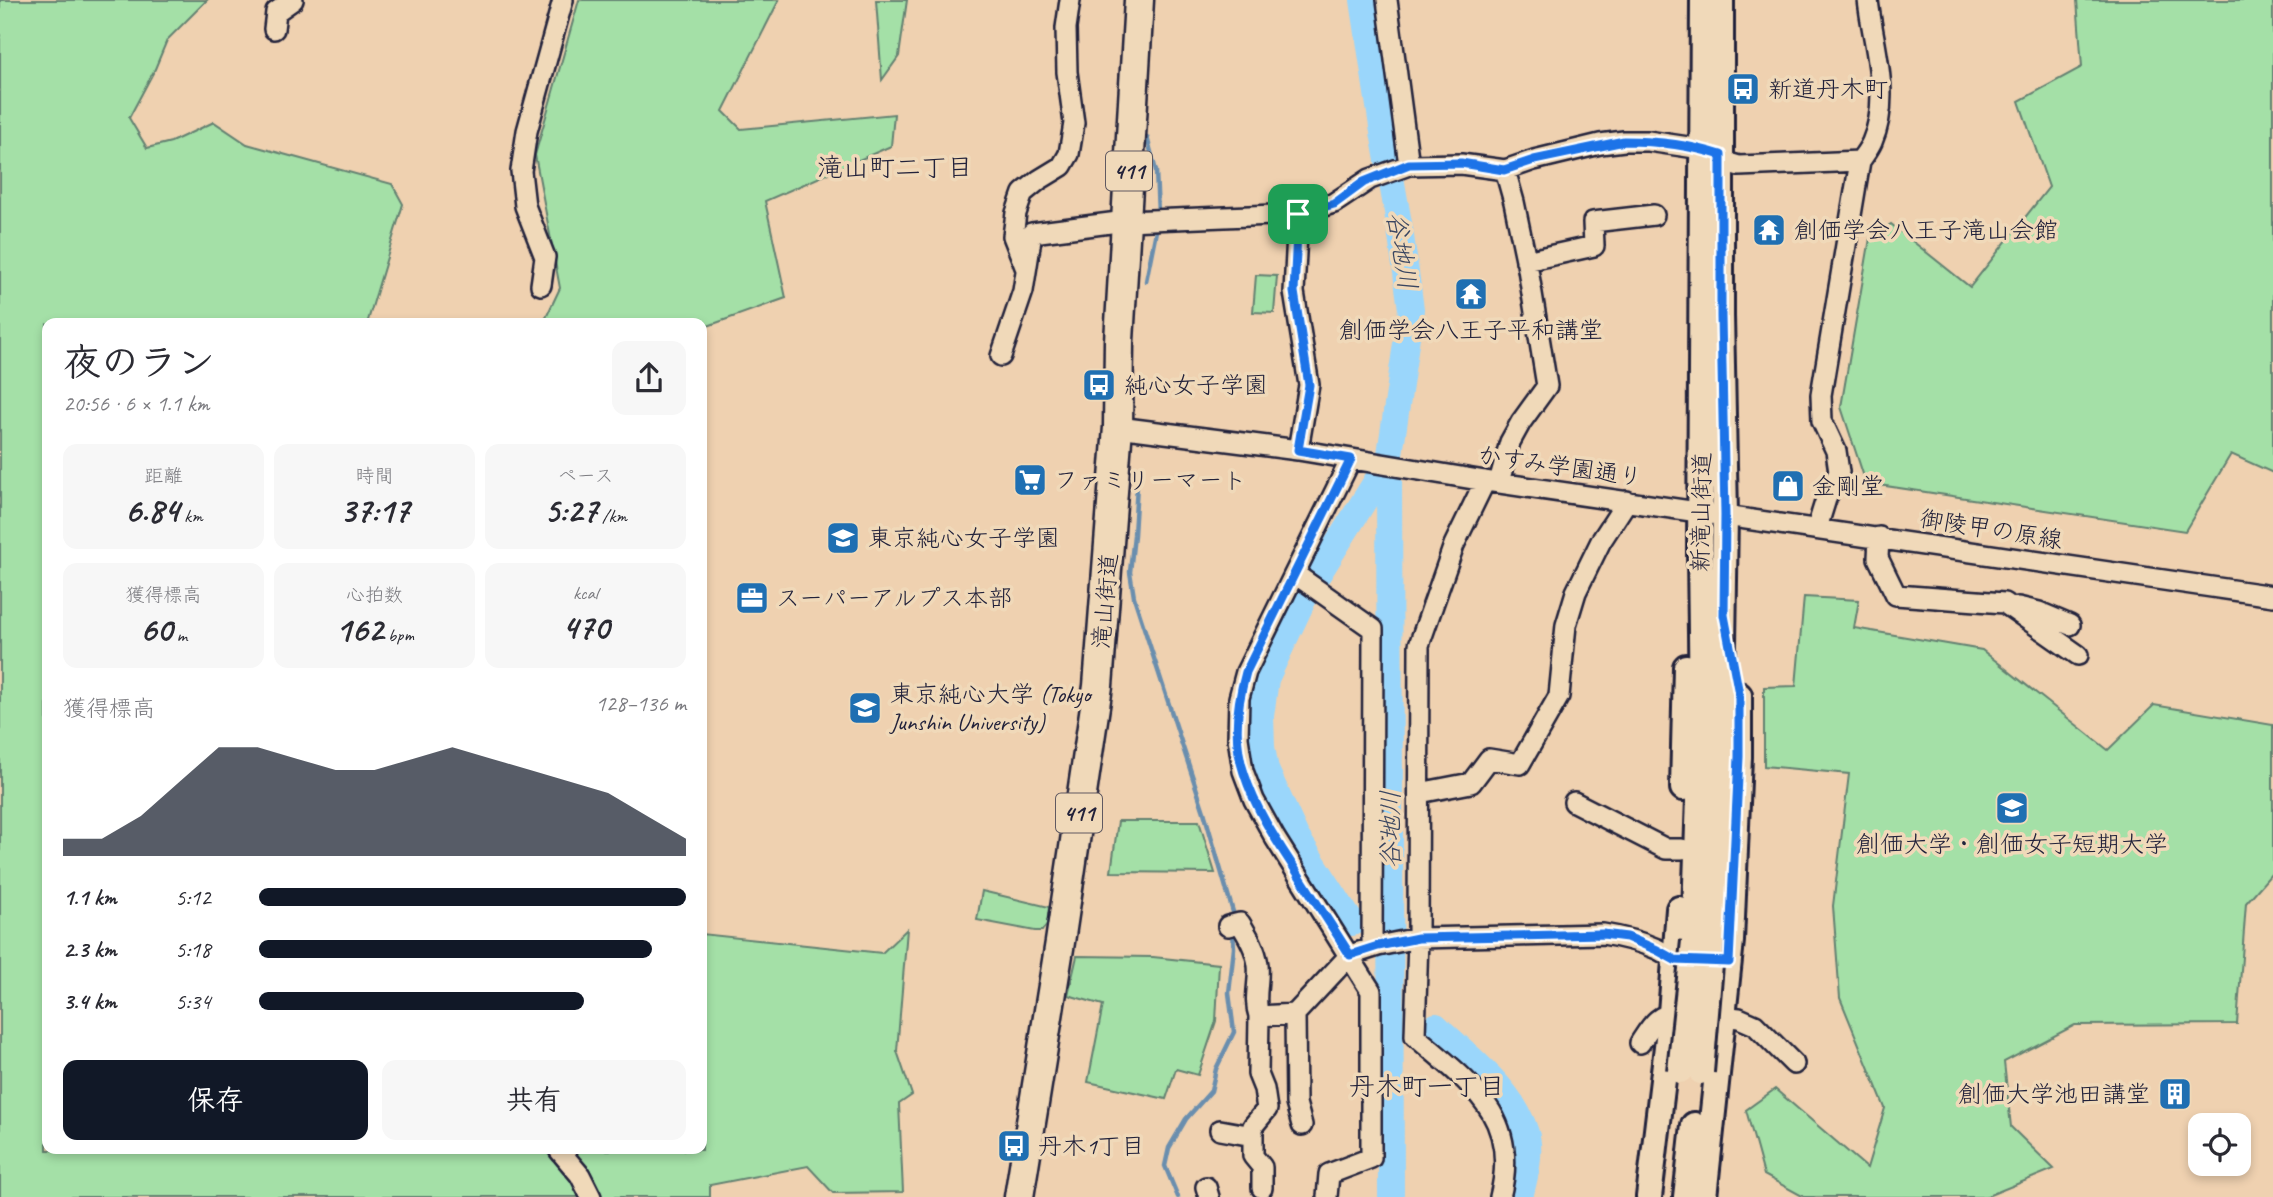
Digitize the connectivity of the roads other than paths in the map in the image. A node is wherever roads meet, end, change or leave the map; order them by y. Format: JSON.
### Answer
{"nodes":[{"id":1,"x":293,"y":0,"type":"edge"},
{"id":2,"x":563,"y":0,"type":"edge"},
{"id":3,"x":1070,"y":0,"type":"edge"},
{"id":4,"x":1139,"y":0,"type":"edge"},
{"id":5,"x":1387,"y":0,"type":"edge"},
{"id":6,"x":1703,"y":0,"type":"edge"},
{"id":7,"x":1721,"y":0,"type":"edge"},
{"id":8,"x":1868,"y":0,"type":"edge"},
{"id":9,"x":274,"y":29,"type":"dead end"},
{"id":10,"x":1712,"y":152,"type":"junction"},
{"id":11,"x":1860,"y":161,"type":"junction"},
{"id":12,"x":1407,"y":166,"type":"junction"},
{"id":13,"x":1504,"y":170,"type":"junction"},
{"id":14,"x":1298,"y":214,"type":"junction"},
{"id":15,"x":1654,"y":215,"type":"dead end"},
{"id":16,"x":1126,"y":221,"type":"junction"},
{"id":17,"x":1526,"y":261,"type":"junction"},
{"id":18,"x":1026,"y":270,"type":"junction"},
{"id":19,"x":541,"y":285,"type":"dead end"},
{"id":20,"x":1001,"y":356,"type":"dead end"},
{"id":21,"x":1118,"y":426,"type":"junction"},
{"id":22,"x":1298,"y":450,"type":"junction"},
{"id":23,"x":1355,"y":460,"type":"junction"},
{"id":24,"x":1492,"y":481,"type":"junction"},
{"id":25,"x":1627,"y":500,"type":"junction"},
{"id":26,"x":1713,"y":514,"type":"junction"},
{"id":27,"x":1817,"y":528,"type":"junction"},
{"id":28,"x":1880,"y":537,"type":"junction"},
{"id":29,"x":1295,"y":574,"type":"junction"},
{"id":30,"x":2273,"y":596,"type":"edge"},
{"id":31,"x":2004,"y":603,"type":"junction"},
{"id":32,"x":1724,"y":615,"type":"junction"},
{"id":33,"x":2070,"y":625,"type":"dead end"},
{"id":34,"x":1701,"y":627,"type":"junction"},
{"id":35,"x":2078,"y":655,"type":"dead end"},
{"id":36,"x":1419,"y":793,"type":"junction"},
{"id":37,"x":1574,"y":802,"type":"dead end"},
{"id":38,"x":1682,"y":849,"type":"junction"},
{"id":39,"x":1228,"y":926,"type":"dead end"},
{"id":40,"x":1414,"y":939,"type":"junction"},
{"id":41,"x":1703,"y":941,"type":"junction"},
{"id":42,"x":1375,"y":947,"type":"junction"},
{"id":43,"x":1350,"y":955,"type":"junction"},
{"id":44,"x":1675,"y":960,"type":"junction"},
{"id":45,"x":1729,"y":962,"type":"junction"},
{"id":46,"x":1671,"y":1013,"type":"junction"},
{"id":47,"x":1295,"y":1014,"type":"junction"},
{"id":48,"x":1259,"y":1016,"type":"junction"},
{"id":49,"x":1723,"y":1016,"type":"junction"},
{"id":50,"x":1640,"y":1043,"type":"dead end"},
{"id":51,"x":1794,"y":1064,"type":"dead end"},
{"id":52,"x":1691,"y":1072,"type":"junction"},
{"id":53,"x":1302,"y":1125,"type":"dead end"},
{"id":54,"x":1220,"y":1129,"type":"dead end"},
{"id":55,"x":1253,"y":1136,"type":"junction"},
{"id":56,"x":562,"y":1154,"type":"edge"},
{"id":57,"x":1262,"y":1188,"type":"dead end"},
{"id":58,"x":591,"y":1197,"type":"edge"},
{"id":59,"x":1019,"y":1197,"type":"edge"},
{"id":60,"x":1327,"y":1197,"type":"edge"},
{"id":61,"x":1500,"y":1197,"type":"edge"},
{"id":62,"x":1650,"y":1197,"type":"edge"},
{"id":63,"x":1666,"y":1197,"type":"edge"},
{"id":64,"x":1686,"y":1197,"type":"edge"},
{"id":65,"x":1704,"y":1197,"type":"edge"}],
"edges":[{"from":1,"to":9,"type":"street"},
{"from":2,"to":19,"type":"street"},
{"from":3,"to":18,"type":"street"},
{"from":4,"to":16,"type":"highway","name":"滝山街道","number":"411"},
{"from":5,"to":12,"type":"street"},
{"from":6,"to":10,"type":"main road","name":"新滝山街道"},
{"from":7,"to":10,"type":"main road","name":"新滝山街道"},
{"from":8,"to":11,"type":"street"},
{"from":10,"to":11,"type":"street"},
{"from":10,"to":13,"type":"street"},
{"from":10,"to":26,"type":"main road","name":"新滝山街道"},
{"from":11,"to":27,"type":"street"},
{"from":12,"to":13,"type":"street"},
{"from":12,"to":14,"type":"street"},
{"from":13,"to":17,"type":"street"},
{"from":14,"to":16,"type":"street"},
{"from":14,"to":22,"type":"street"},
{"from":15,"to":17,"type":"street"},
{"from":16,"to":18,"type":"street"},
{"from":16,"to":21,"type":"highway","name":"滝山街道","number":"411"},
{"from":17,"to":24,"type":"street"},
{"from":18,"to":20,"type":"street"},
{"from":21,"to":22,"type":"street"},
{"from":21,"to":59,"type":"highway","name":"滝山街道","number":"411"},
{"from":22,"to":23,"type":"street"},
{"from":23,"to":24,"type":"street","name":"かすみ学園通り"},
{"from":23,"to":29,"type":"street"},
{"from":24,"to":25,"type":"street","name":"かすみ学園通り"},
{"from":24,"to":36,"type":"street"},
{"from":25,"to":26,"type":"street","name":"かすみ学園通り"},
{"from":25,"to":36,"type":"street"},
{"from":26,"to":27,"type":"street","name":"御陵甲の原線"},
{"from":26,"to":32,"type":"main road","name":"新滝山街道"},
{"from":26,"to":34,"type":"main road","name":"新滝山街道"},
{"from":27,"to":28,"type":"street","name":"御陵甲の原線"},
{"from":28,"to":30,"type":"street","name":"御陵甲の原線"},
{"from":28,"to":31,"type":"street"},
{"from":29,"to":42,"type":"street"},
{"from":29,"to":43,"type":"street"},
{"from":31,"to":33,"type":"street"},
{"from":31,"to":35,"type":"street"},
{"from":32,"to":41,"type":"main road","name":"新滝山街道"},
{"from":32,"to":45,"type":"main road"},
{"from":34,"to":38,"type":"main road"},
{"from":34,"to":41,"type":"main road","name":"新滝山街道"},
{"from":36,"to":40,"type":"street"},
{"from":37,"to":38,"type":"street"},
{"from":38,"to":44,"type":"main road"},
{"from":39,"to":48,"type":"street"},
{"from":40,"to":42,"type":"street"},
{"from":40,"to":44,"type":"street"},
{"from":40,"to":61,"type":"street"},
{"from":41,"to":52,"type":"main road","bridge":true},
{"from":42,"to":43,"type":"street"},
{"from":43,"to":47,"type":"street"},
{"from":43,"to":60,"type":"street"},
{"from":44,"to":45,"type":"street"},
{"from":44,"to":46,"type":"main road"},
{"from":45,"to":49,"type":"main road"},
{"from":46,"to":49,"type":"street"},
{"from":46,"to":50,"type":"street"},
{"from":46,"to":62,"type":"main road"},
{"from":47,"to":48,"type":"street"},
{"from":47,"to":53,"type":"street"},
{"from":48,"to":55,"type":"street"},
{"from":49,"to":51,"type":"street"},
{"from":49,"to":65,"type":"main road"},
{"from":52,"to":63,"type":"main road"},
{"from":52,"to":64,"type":"main road"},
{"from":54,"to":55,"type":"street"},
{"from":55,"to":57,"type":"street"},
{"from":56,"to":58,"type":"street"}]}
